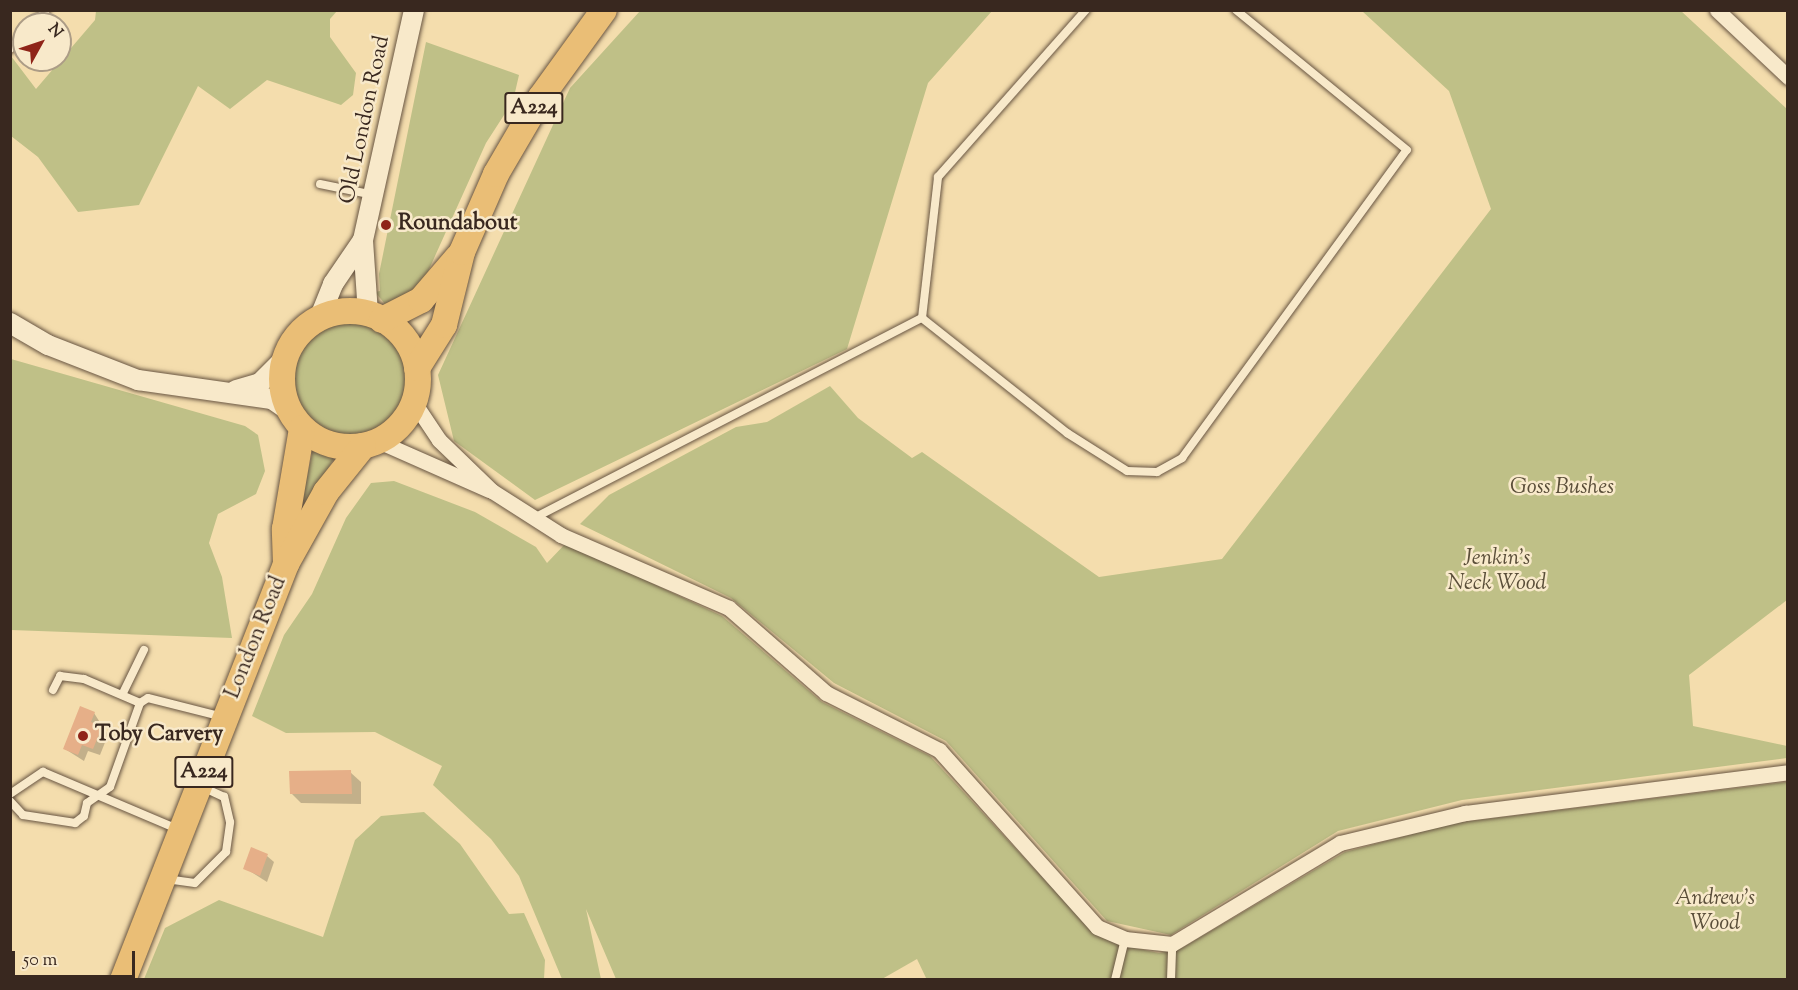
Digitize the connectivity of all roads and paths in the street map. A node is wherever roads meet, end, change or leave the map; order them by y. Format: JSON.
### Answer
{"nodes":[{"id":1,"x":414,"y":10,"type":"edge"},
{"id":2,"x":604,"y":10,"type":"edge"},
{"id":3,"x":1086,"y":10,"type":"edge"},
{"id":4,"x":1236,"y":10,"type":"edge"},
{"id":5,"x":1717,"y":10,"type":"edge"},
{"id":6,"x":1788,"y":77,"type":"edge"},
{"id":7,"x":320,"y":184,"type":"dead end"},
{"id":8,"x":375,"y":195,"type":"junction"},
{"id":9,"x":363,"y":240,"type":"junction"},
{"id":10,"x":462,"y":252,"type":"junction"},
{"id":11,"x":375,"y":317,"type":"junction"},
{"id":12,"x":922,"y":318,"type":"junction"},
{"id":13,"x":319,"y":319,"type":"junction"},
{"id":14,"x":10,"y":323,"type":"edge"},
{"id":15,"x":285,"y":359,"type":"junction"},
{"id":16,"x":417,"y":368,"type":"junction"},
{"id":17,"x":231,"y":392,"type":"junction"},
{"id":18,"x":415,"y":404,"type":"junction"},
{"id":19,"x":296,"y":419,"type":"junction"},
{"id":20,"x":371,"y":443,"type":"junction"},
{"id":21,"x":492,"y":491,"type":"junction"},
{"id":22,"x":534,"y":518,"type":"junction"},
{"id":23,"x":286,"y":564,"type":"junction"},
{"id":24,"x":144,"y":650,"type":"dead end"},
{"id":25,"x":53,"y":690,"type":"dead end"},
{"id":26,"x":123,"y":693,"type":"junction"},
{"id":27,"x":140,"y":703,"type":"junction"},
{"id":28,"x":225,"y":717,"type":"junction"},
{"id":29,"x":1788,"y":772,"type":"edge"},
{"id":30,"x":199,"y":785,"type":"junction"},
{"id":31,"x":10,"y":794,"type":"edge"},
{"id":32,"x":100,"y":795,"type":"junction"},
{"id":33,"x":10,"y":801,"type":"edge"},
{"id":34,"x":181,"y":831,"type":"junction"},
{"id":35,"x":162,"y":879,"type":"junction"},
{"id":36,"x":1125,"y":939,"type":"junction"},
{"id":37,"x":1172,"y":944,"type":"junction"},
{"id":38,"x":123,"y":980,"type":"edge"},
{"id":39,"x":1114,"y":980,"type":"edge"},
{"id":40,"x":1171,"y":980,"type":"edge"}],
"edges":[{"from":1,"to":8,"type":"street","name":"Old London Road"},
{"from":2,"to":10,"type":"main road","number":"A224"},
{"from":3,"to":12,"type":"lane"},
{"from":4,"to":12,"type":"lane"},
{"from":5,"to":6,"type":"street"},
{"from":7,"to":8,"type":"lane"},
{"from":8,"to":9,"type":"street","name":"Old London Road"},
{"from":9,"to":11,"type":"street","name":"Old London Road"},
{"from":9,"to":13,"type":"street","name":"Old London Road"},
{"from":10,"to":11,"type":"main road","number":"A224"},
{"from":10,"to":16,"type":"main road","number":"A224"},
{"from":11,"to":13,"type":"main road"},
{"from":11,"to":16,"type":"main road"},
{"from":12,"to":22,"type":"lane"},
{"from":13,"to":15,"type":"main road"},
{"from":14,"to":17,"type":"street"},
{"from":15,"to":17,"type":"street"},
{"from":15,"to":19,"type":"main road"},
{"from":16,"to":18,"type":"main road"},
{"from":17,"to":19,"type":"street"},
{"from":18,"to":20,"type":"main road"},
{"from":18,"to":21,"type":"street"},
{"from":19,"to":20,"type":"main road"},
{"from":19,"to":23,"type":"main road","name":"London Road","number":"A224"},
{"from":20,"to":21,"type":"street"},
{"from":20,"to":23,"type":"main road","name":"London Road","number":"A224"},
{"from":21,"to":22,"type":"street"},
{"from":22,"to":36,"type":"street"},
{"from":23,"to":28,"type":"main road","name":"London Road","number":"A224"},
{"from":24,"to":26,"type":"lane"},
{"from":25,"to":26,"type":"lane"},
{"from":26,"to":27,"type":"lane"},
{"from":27,"to":28,"type":"lane"},
{"from":27,"to":32,"type":"lane"},
{"from":28,"to":30,"type":"main road","name":"London Road","number":"A224"},
{"from":29,"to":37,"type":"street"},
{"from":30,"to":34,"type":"main road","name":"London Road","number":"A224"},
{"from":30,"to":35,"type":"lane"},
{"from":31,"to":32,"type":"lane"},
{"from":32,"to":33,"type":"lane"},
{"from":32,"to":34,"type":"lane"},
{"from":34,"to":35,"type":"main road","name":"London Road","number":"A224"},
{"from":35,"to":38,"type":"main road","name":"London Road","number":"A224"},
{"from":36,"to":37,"type":"street"},
{"from":36,"to":39,"type":"lane"},
{"from":37,"to":40,"type":"lane"}]}
